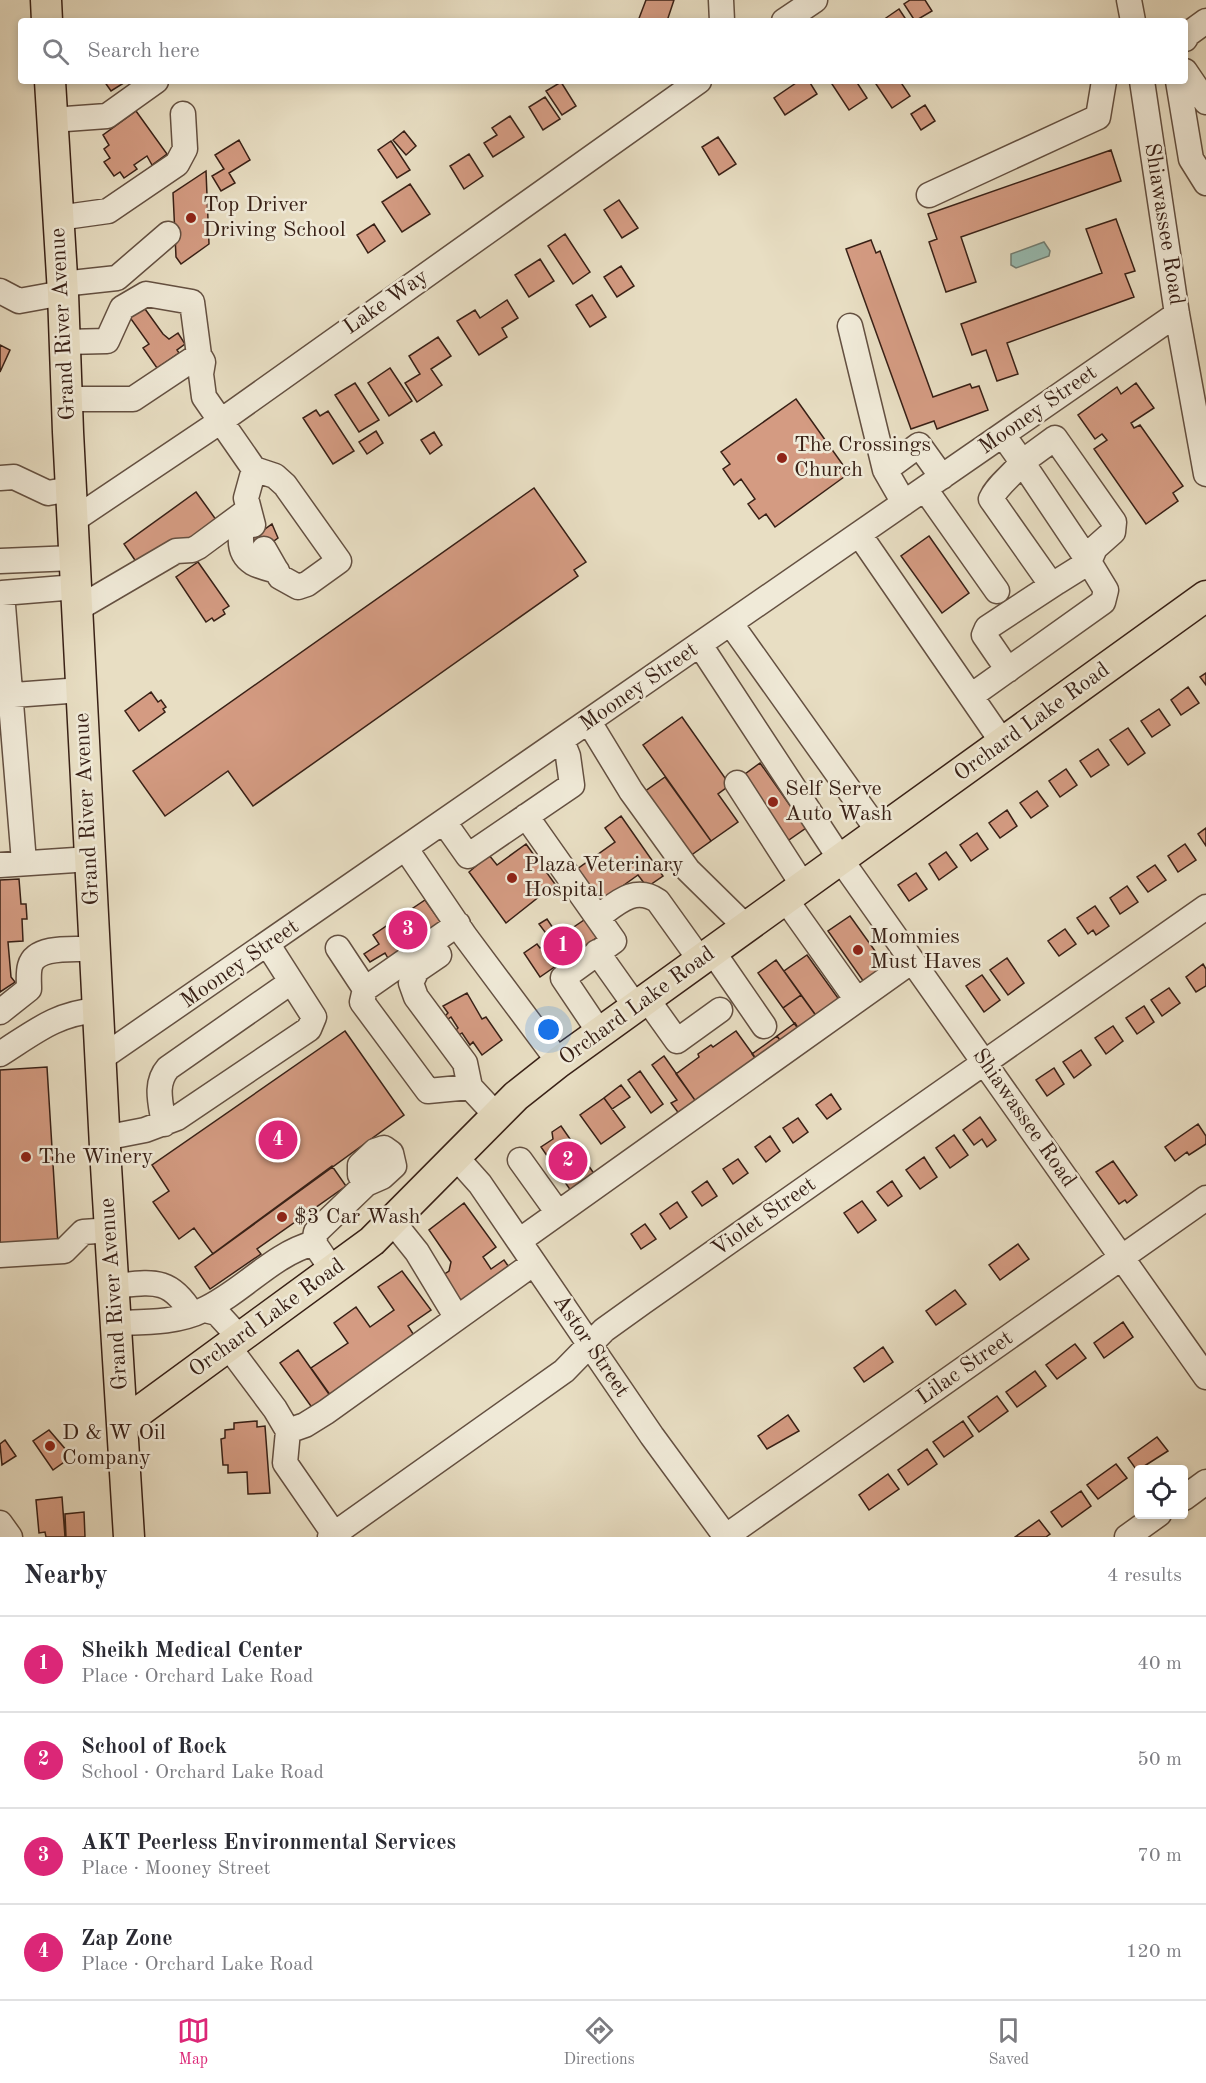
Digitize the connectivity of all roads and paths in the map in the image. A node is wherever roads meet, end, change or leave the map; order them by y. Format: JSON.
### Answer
{"nodes":[{"id":1,"x":46,"y":0,"type":"edge"},
{"id":2,"x":721,"y":0,"type":"edge"},
{"id":3,"x":815,"y":0,"type":"edge"},
{"id":4,"x":1129,"y":0,"type":"edge"},
{"id":5,"x":47,"y":18,"type":"edge"},
{"id":6,"x":722,"y":18,"type":"edge"},
{"id":7,"x":788,"y":18,"type":"edge"},
{"id":8,"x":1132,"y":18,"type":"edge"},
{"id":9,"x":1206,"y":21,"type":"edge"},
{"id":10,"x":1188,"y":34,"type":"edge"},
{"id":11,"x":1188,"y":75,"type":"edge"},
{"id":12,"x":50,"y":84,"type":"edge"},
{"id":13,"x":152,"y":84,"type":"edge"},
{"id":14,"x":695,"y":84,"type":"edge"},
{"id":15,"x":1104,"y":84,"type":"edge"},
{"id":16,"x":1142,"y":84,"type":"edge"},
{"id":17,"x":1178,"y":84,"type":"edge"},
{"id":18,"x":1206,"y":102,"type":"edge"},
{"id":19,"x":183,"y":114,"type":"dead end"},
{"id":20,"x":52,"y":120,"type":"junction"},
{"id":21,"x":1206,"y":183,"type":"edge"},
{"id":22,"x":929,"y":195,"type":"dead end"},
{"id":23,"x":58,"y":218,"type":"junction"},
{"id":24,"x":168,"y":234,"type":"dead end"},
{"id":25,"x":63,"y":289,"type":"junction"},
{"id":26,"x":0,"y":291,"type":"edge"},
{"id":27,"x":1177,"y":314,"type":"junction"},
{"id":28,"x":850,"y":326,"type":"dead end"},
{"id":29,"x":65,"y":342,"type":"junction"},
{"id":30,"x":199,"y":355,"type":"junction"},
{"id":31,"x":67,"y":399,"type":"junction"},
{"id":32,"x":221,"y":421,"type":"junction"},
{"id":33,"x":1003,"y":435,"type":"junction"},
{"id":34,"x":1022,"y":462,"type":"junction"},
{"id":35,"x":254,"y":469,"type":"junction"},
{"id":36,"x":885,"y":470,"type":"junction"},
{"id":37,"x":1206,"y":474,"type":"edge"},
{"id":38,"x":0,"y":478,"type":"edge"},
{"id":39,"x":933,"y":483,"type":"junction"},
{"id":40,"x":71,"y":489,"type":"junction"},
{"id":41,"x":904,"y":504,"type":"junction"},
{"id":42,"x":248,"y":510,"type":"junction"},
{"id":43,"x":72,"y":522,"type":"junction"},
{"id":44,"x":860,"y":534,"type":"junction"},
{"id":45,"x":0,"y":561,"type":"edge"},
{"id":46,"x":1089,"y":562,"type":"junction"},
{"id":47,"x":277,"y":571,"type":"junction"},
{"id":48,"x":1057,"y":582,"type":"junction"},
{"id":49,"x":76,"y":585,"type":"junction"},
{"id":50,"x":996,"y":591,"type":"dead end"},
{"id":51,"x":1,"y":593,"type":"edge"},
{"id":52,"x":1206,"y":596,"type":"edge"},
{"id":53,"x":730,"y":624,"type":"junction"},
{"id":54,"x":700,"y":645,"type":"junction"},
{"id":55,"x":1008,"y":670,"type":"junction"},
{"id":56,"x":81,"y":690,"type":"junction"},
{"id":57,"x":5,"y":696,"type":"edge"},
{"id":58,"x":971,"y":696,"type":"junction"},
{"id":59,"x":589,"y":722,"type":"junction"},
{"id":60,"x":6,"y":724,"type":"edge"},
{"id":61,"x":562,"y":741,"type":"junction"},
{"id":62,"x":1003,"y":743,"type":"junction"},
{"id":63,"x":736,"y":783,"type":"dead end"},
{"id":64,"x":526,"y":816,"type":"junction"},
{"id":65,"x":444,"y":822,"type":"junction"},
{"id":66,"x":879,"y":832,"type":"junction"},
{"id":67,"x":406,"y":849,"type":"junction"},
{"id":68,"x":90,"y":859,"type":"junction"},
{"id":69,"x":841,"y":860,"type":"junction"},
{"id":70,"x":12,"y":864,"type":"edge"},
{"id":71,"x":795,"y":893,"type":"junction"},
{"id":72,"x":1206,"y":907,"type":"edge"},
{"id":73,"x":598,"y":917,"type":"junction"},
{"id":74,"x":747,"y":928,"type":"junction"},
{"id":75,"x":461,"y":930,"type":"junction"},
{"id":76,"x":268,"y":945,"type":"junction"},
{"id":77,"x":338,"y":948,"type":"dead end"},
{"id":78,"x":94,"y":949,"type":"junction"},
{"id":79,"x":597,"y":952,"type":"junction"},
{"id":80,"x":707,"y":956,"type":"junction"},
{"id":81,"x":912,"y":961,"type":"junction"},
{"id":82,"x":291,"y":982,"type":"junction"},
{"id":83,"x":365,"y":989,"type":"junction"},
{"id":84,"x":857,"y":1000,"type":"junction"},
{"id":85,"x":641,"y":1003,"type":"junction"},
{"id":86,"x":98,"y":1010,"type":"junction"},
{"id":87,"x":720,"y":1010,"type":"dead end"},
{"id":88,"x":0,"y":1012,"type":"edge"},
{"id":89,"x":764,"y":1026,"type":"dead end"},
{"id":90,"x":600,"y":1033,"type":"junction"},
{"id":91,"x":0,"y":1054,"type":"edge"},
{"id":92,"x":100,"y":1059,"type":"junction"},
{"id":93,"x":559,"y":1062,"type":"junction"},
{"id":94,"x":985,"y":1063,"type":"junction"},
{"id":95,"x":470,"y":1081,"type":"junction"},
{"id":96,"x":496,"y":1115,"type":"junction"},
{"id":97,"x":164,"y":1124,"type":"junction"},
{"id":98,"x":104,"y":1138,"type":"junction"},
{"id":99,"x":455,"y":1156,"type":"junction"},
{"id":100,"x":520,"y":1160,"type":"dead end"},
{"id":101,"x":366,"y":1184,"type":"dead end"},
{"id":102,"x":1206,"y":1198,"type":"edge"},
{"id":103,"x":558,"y":1213,"type":"junction"},
{"id":104,"x":393,"y":1222,"type":"junction"},
{"id":105,"x":111,"y":1230,"type":"junction"},
{"id":106,"x":519,"y":1241,"type":"junction"},
{"id":107,"x":314,"y":1243,"type":"junction"},
{"id":108,"x":0,"y":1255,"type":"edge"},
{"id":109,"x":1122,"y":1258,"type":"junction"},
{"id":110,"x":534,"y":1263,"type":"junction"},
{"id":111,"x":333,"y":1271,"type":"junction"},
{"id":112,"x":114,"y":1286,"type":"junction"},
{"id":113,"x":199,"y":1312,"type":"junction"},
{"id":114,"x":457,"y":1318,"type":"junction"},
{"id":115,"x":116,"y":1323,"type":"junction"},
{"id":116,"x":233,"y":1342,"type":"junction"},
{"id":117,"x":591,"y":1346,"type":"junction"},
{"id":118,"x":1206,"y":1377,"type":"edge"},
{"id":119,"x":122,"y":1424,"type":"junction"},
{"id":120,"x":288,"y":1431,"type":"junction"},
{"id":121,"x":1206,"y":1482,"type":"edge"},
{"id":122,"x":1188,"y":1495,"type":"edge"},
{"id":123,"x":1153,"y":1519,"type":"edge"},
{"id":124,"x":0,"y":1523,"type":"edge"},
{"id":125,"x":332,"y":1535,"type":"edge"},
{"id":126,"x":10,"y":1537,"type":"edge"},
{"id":127,"x":129,"y":1537,"type":"edge"},
{"id":128,"x":726,"y":1537,"type":"edge"},
{"id":129,"x":1126,"y":1537,"type":"edge"}],
"edges":[{"from":1,"to":5,"type":"main road"},
{"from":2,"to":6,"type":"street"},
{"from":3,"to":7,"type":"street"},
{"from":4,"to":8,"type":"street"},
{"from":9,"to":10,"type":"street"},
{"from":11,"to":18,"type":"street"},
{"from":12,"to":20,"type":"main road","name":"Grand River Avenue"},
{"from":13,"to":20,"type":"street"},
{"from":14,"to":32,"type":"street","name":"Lake Way"},
{"from":15,"to":22,"type":"street"},
{"from":16,"to":27,"type":"street","name":"Shiawassee Road"},
{"from":17,"to":21,"type":"street"},
{"from":19,"to":23,"type":"street"},
{"from":20,"to":23,"type":"main road","name":"Grand River Avenue"},
{"from":23,"to":25,"type":"main road","name":"Grand River Avenue"},
{"from":24,"to":25,"type":"street"},
{"from":25,"to":26,"type":"street"},
{"from":25,"to":29,"type":"main road","name":"Grand River Avenue"},
{"from":27,"to":33,"type":"street","name":"Mooney Street"},
{"from":27,"to":37,"type":"street","name":"Shiawassee Road"},
{"from":28,"to":36,"type":"street"},
{"from":29,"to":30,"type":"street"},
{"from":29,"to":31,"type":"main road","name":"Grand River Avenue"},
{"from":30,"to":31,"type":"street"},
{"from":30,"to":32,"type":"street"},
{"from":31,"to":40,"type":"main road","name":"Grand River Avenue"},
{"from":32,"to":35,"type":"street"},
{"from":32,"to":43,"type":"street","name":"Lake Way"},
{"from":33,"to":34,"type":"street"},
{"from":33,"to":39,"type":"street","name":"Mooney Street"},
{"from":34,"to":46,"type":"street"},
{"from":34,"to":46,"type":"street"},
{"from":34,"to":48,"type":"street"},
{"from":35,"to":42,"type":"street"},
{"from":35,"to":47,"type":"street"},
{"from":36,"to":39,"type":"street"},
{"from":36,"to":41,"type":"street"},
{"from":38,"to":40,"type":"street"},
{"from":39,"to":41,"type":"street","name":"Mooney Street"},
{"from":39,"to":50,"type":"street"},
{"from":40,"to":43,"type":"main road","name":"Grand River Avenue"},
{"from":41,"to":44,"type":"street","name":"Mooney Street"},
{"from":42,"to":47,"type":"street"},
{"from":42,"to":47,"type":"street"},
{"from":42,"to":49,"type":"street"},
{"from":43,"to":49,"type":"main road","name":"Grand River Avenue"},
{"from":44,"to":53,"type":"street","name":"Mooney Street"},
{"from":44,"to":58,"type":"street"},
{"from":45,"to":49,"type":"street"},
{"from":46,"to":48,"type":"street"},
{"from":46,"to":55,"type":"street"},
{"from":48,"to":55,"type":"street"},
{"from":49,"to":51,"type":"street"},
{"from":49,"to":56,"type":"main road","name":"Grand River Avenue"},
{"from":51,"to":57,"type":"street"},
{"from":52,"to":62,"type":"main road","name":"Orchard Lake Road"},
{"from":53,"to":54,"type":"street","name":"Mooney Street"},
{"from":53,"to":66,"type":"street"},
{"from":54,"to":59,"type":"street","name":"Mooney Street"},
{"from":54,"to":69,"type":"street","name":"Shiawassee Road"},
{"from":55,"to":58,"type":"street"},
{"from":56,"to":57,"type":"street"},
{"from":56,"to":68,"type":"main road","name":"Grand River Avenue"},
{"from":57,"to":60,"type":"street"},
{"from":58,"to":62,"type":"street"},
{"from":59,"to":61,"type":"street","name":"Mooney Street"},
{"from":59,"to":74,"type":"street"},
{"from":60,"to":70,"type":"street"},
{"from":61,"to":64,"type":"street"},
{"from":61,"to":65,"type":"street","name":"Mooney Street"},
{"from":62,"to":66,"type":"main road","name":"Orchard Lake Road"},
{"from":63,"to":71,"type":"street"},
{"from":64,"to":65,"type":"street"},
{"from":64,"to":73,"type":"street"},
{"from":65,"to":67,"type":"street","name":"Mooney Street"},
{"from":66,"to":69,"type":"main road","name":"Orchard Lake Road"},
{"from":67,"to":75,"type":"street"},
{"from":67,"to":76,"type":"street","name":"Mooney Street"},
{"from":68,"to":70,"type":"street"},
{"from":68,"to":78,"type":"main road","name":"Grand River Avenue"},
{"from":69,"to":71,"type":"main road","name":"Orchard Lake Road"},
{"from":69,"to":81,"type":"street","name":"Shiawassee Road"},
{"from":71,"to":74,"type":"main road","name":"Orchard Lake Road"},
{"from":71,"to":84,"type":"street"},
{"from":72,"to":94,"type":"street","name":"Violet Street"},
{"from":73,"to":79,"type":"street"},
{"from":73,"to":80,"type":"street"},
{"from":74,"to":80,"type":"main road","name":"Orchard Lake Road"},
{"from":75,"to":83,"type":"street"},
{"from":75,"to":93,"type":"street"},
{"from":75,"to":95,"type":"street"},
{"from":76,"to":82,"type":"street"},
{"from":76,"to":92,"type":"street","name":"Mooney Street"},
{"from":77,"to":83,"type":"street"},
{"from":78,"to":86,"type":"main road","name":"Grand River Avenue"},
{"from":78,"to":88,"type":"street"},
{"from":79,"to":85,"type":"street"},
{"from":79,"to":90,"type":"street"},
{"from":80,"to":85,"type":"main road","name":"Orchard Lake Road"},
{"from":80,"to":89,"type":"street"},
{"from":81,"to":84,"type":"street"},
{"from":81,"to":94,"type":"street","name":"Shiawassee Road"},
{"from":82,"to":97,"type":"street"},
{"from":82,"to":97,"type":"street"},
{"from":83,"to":95,"type":"street"},
{"from":84,"to":103,"type":"street"},
{"from":85,"to":87,"type":"street"},
{"from":85,"to":90,"type":"main road","name":"Orchard Lake Road"},
{"from":86,"to":91,"type":"street"},
{"from":86,"to":92,"type":"main road","name":"Grand River Avenue"},
{"from":90,"to":93,"type":"main road","name":"Orchard Lake Road"},
{"from":92,"to":98,"type":"main road","name":"Grand River Avenue"},
{"from":93,"to":96,"type":"main road","name":"Orchard Lake Road"},
{"from":94,"to":109,"type":"street","name":"Shiawassee Road"},
{"from":94,"to":117,"type":"street","name":"Violet Street"},
{"from":95,"to":96,"type":"street"},
{"from":96,"to":99,"type":"main road","name":"Orchard Lake Road"},
{"from":97,"to":98,"type":"street"},
{"from":98,"to":105,"type":"main road","name":"Grand River Avenue"},
{"from":99,"to":104,"type":"main road","name":"Orchard Lake Road"},
{"from":99,"to":106,"type":"street","name":"Astor Street"},
{"from":100,"to":103,"type":"street"},
{"from":101,"to":107,"type":"street"},
{"from":102,"to":109,"type":"street","name":"Lilac Street"},
{"from":103,"to":106,"type":"street"},
{"from":104,"to":111,"type":"main road","name":"Orchard Lake Road"},
{"from":104,"to":114,"type":"street"},
{"from":105,"to":108,"type":"street"},
{"from":105,"to":112,"type":"main road","name":"Grand River Avenue"},
{"from":106,"to":110,"type":"street","name":"Astor Street"},
{"from":107,"to":111,"type":"street"},
{"from":107,"to":113,"type":"street"},
{"from":109,"to":118,"type":"street","name":"Shiawassee Road"},
{"from":109,"to":128,"type":"street","name":"Lilac Street"},
{"from":110,"to":114,"type":"street"},
{"from":110,"to":117,"type":"street","name":"Astor Street"},
{"from":111,"to":116,"type":"main road","name":"Orchard Lake Road"},
{"from":112,"to":113,"type":"street"},
{"from":112,"to":115,"type":"main road","name":"Grand River Avenue"},
{"from":113,"to":115,"type":"street"},
{"from":113,"to":116,"type":"street"},
{"from":114,"to":120,"type":"street"},
{"from":115,"to":119,"type":"main road","name":"Grand River Avenue"},
{"from":116,"to":119,"type":"main road","name":"Orchard Lake Road"},
{"from":116,"to":120,"type":"street"},
{"from":117,"to":125,"type":"street","name":"Violet Street"},
{"from":117,"to":128,"type":"street","name":"Astor Street"},
{"from":119,"to":127,"type":"main road","name":"Grand River Avenue"},
{"from":120,"to":125,"type":"street"},
{"from":121,"to":122,"type":"street"},
{"from":123,"to":129,"type":"street"},
{"from":124,"to":126,"type":"street"}]}
